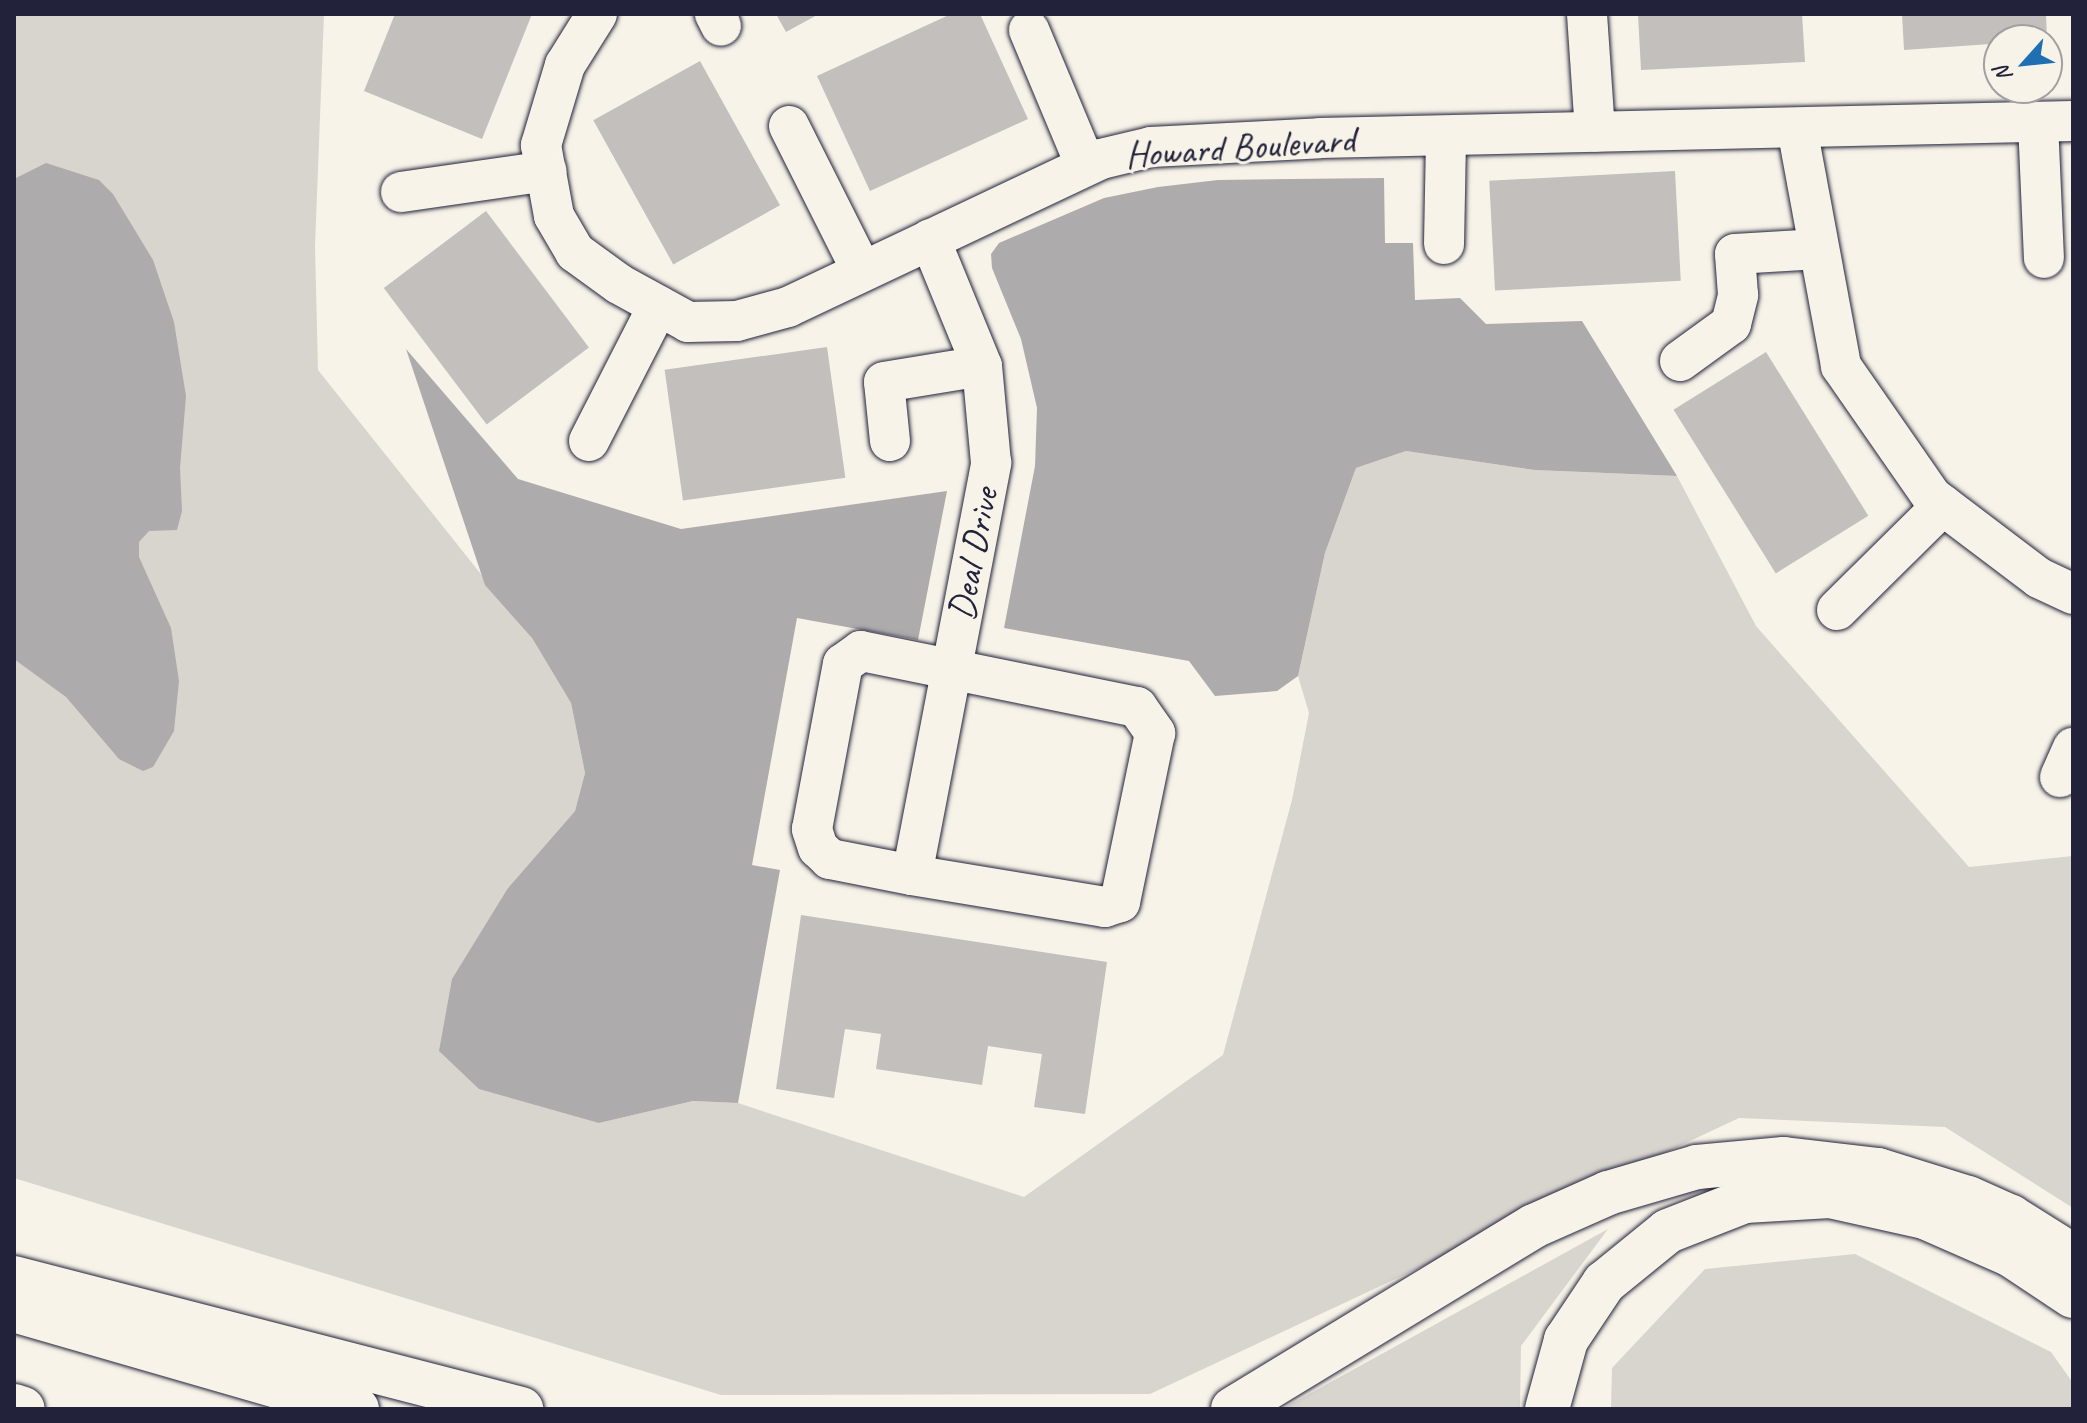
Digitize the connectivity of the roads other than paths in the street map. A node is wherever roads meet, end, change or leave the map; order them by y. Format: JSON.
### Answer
{"nodes":[{"id":1,"x":597,"y":14,"type":"edge"},
{"id":2,"x":1587,"y":14,"type":"edge"},
{"id":3,"x":1029,"y":30,"type":"dead end"},
{"id":4,"x":2056,"y":122,"type":"edge"},
{"id":5,"x":789,"y":126,"type":"dead end"},
{"id":6,"x":1797,"y":128,"type":"junction"},
{"id":7,"x":1595,"y":132,"type":"junction"},
{"id":8,"x":1446,"y":136,"type":"junction"},
{"id":9,"x":1086,"y":166,"type":"junction"},
{"id":10,"x":546,"y":171,"type":"junction"},
{"id":11,"x":401,"y":192,"type":"dead end"},
{"id":12,"x":930,"y":239,"type":"junction"},
{"id":13,"x":1444,"y":244,"type":"dead end"},
{"id":14,"x":1819,"y":249,"type":"junction"},
{"id":15,"x":2044,"y":258,"type":"dead end"},
{"id":16,"x":862,"y":271,"type":"junction"},
{"id":17,"x":658,"y":306,"type":"junction"},
{"id":18,"x":1680,"y":361,"type":"dead end"},
{"id":19,"x":982,"y":366,"type":"junction"},
{"id":20,"x":589,"y":441,"type":"dead end"},
{"id":21,"x":890,"y":441,"type":"dead end"},
{"id":22,"x":1943,"y":505,"type":"junction"},
{"id":23,"x":2073,"y":594,"type":"edge"},
{"id":24,"x":1837,"y":610,"type":"dead end"},
{"id":25,"x":951,"y":670,"type":"junction"},
{"id":26,"x":912,"y":875,"type":"junction"},
{"id":27,"x":2073,"y":1256,"type":"edge"},
{"id":28,"x":14,"y":1278,"type":"edge"},
{"id":29,"x":2073,"y":1296,"type":"edge"},
{"id":30,"x":14,"y":1310,"type":"edge"},
{"id":31,"x":14,"y":1406,"type":"edge"},
{"id":32,"x":23,"y":1409,"type":"edge"},
{"id":33,"x":357,"y":1409,"type":"edge"},
{"id":34,"x":521,"y":1409,"type":"edge"},
{"id":35,"x":1233,"y":1409,"type":"edge"},
{"id":36,"x":1547,"y":1409,"type":"edge"}],
"edges":[{"from":1,"to":10,"type":"street","name":"Howard Boulevard"},
{"from":2,"to":7,"type":"street"},
{"from":3,"to":9,"type":"street"},
{"from":4,"to":6,"type":"street","name":"Howard Boulevard"},
{"from":4,"to":15,"type":"street"},
{"from":5,"to":16,"type":"street"},
{"from":6,"to":7,"type":"street","name":"Howard Boulevard"},
{"from":6,"to":14,"type":"street"},
{"from":7,"to":8,"type":"street","name":"Howard Boulevard"},
{"from":8,"to":9,"type":"street","name":"Howard Boulevard"},
{"from":8,"to":13,"type":"street"},
{"from":9,"to":12,"type":"street","name":"Howard Boulevard"},
{"from":10,"to":11,"type":"street"},
{"from":10,"to":17,"type":"street","name":"Howard Boulevard"},
{"from":12,"to":16,"type":"street","name":"Howard Boulevard"},
{"from":12,"to":19,"type":"street","name":"Deal Drive"},
{"from":14,"to":18,"type":"street"},
{"from":14,"to":22,"type":"street"},
{"from":16,"to":17,"type":"street","name":"Howard Boulevard"},
{"from":17,"to":20,"type":"street"},
{"from":19,"to":21,"type":"street"},
{"from":19,"to":25,"type":"street","name":"Deal Drive"},
{"from":22,"to":23,"type":"street"},
{"from":22,"to":24,"type":"street"},
{"from":25,"to":26,"type":"street","name":"Deal Drive"},
{"from":25,"to":26,"type":"street"},
{"from":25,"to":26,"type":"street"},
{"from":27,"to":35,"type":"highway"},
{"from":28,"to":34,"type":"highway"},
{"from":29,"to":36,"type":"highway"},
{"from":30,"to":33,"type":"highway"},
{"from":31,"to":32,"type":"highway"}]}
